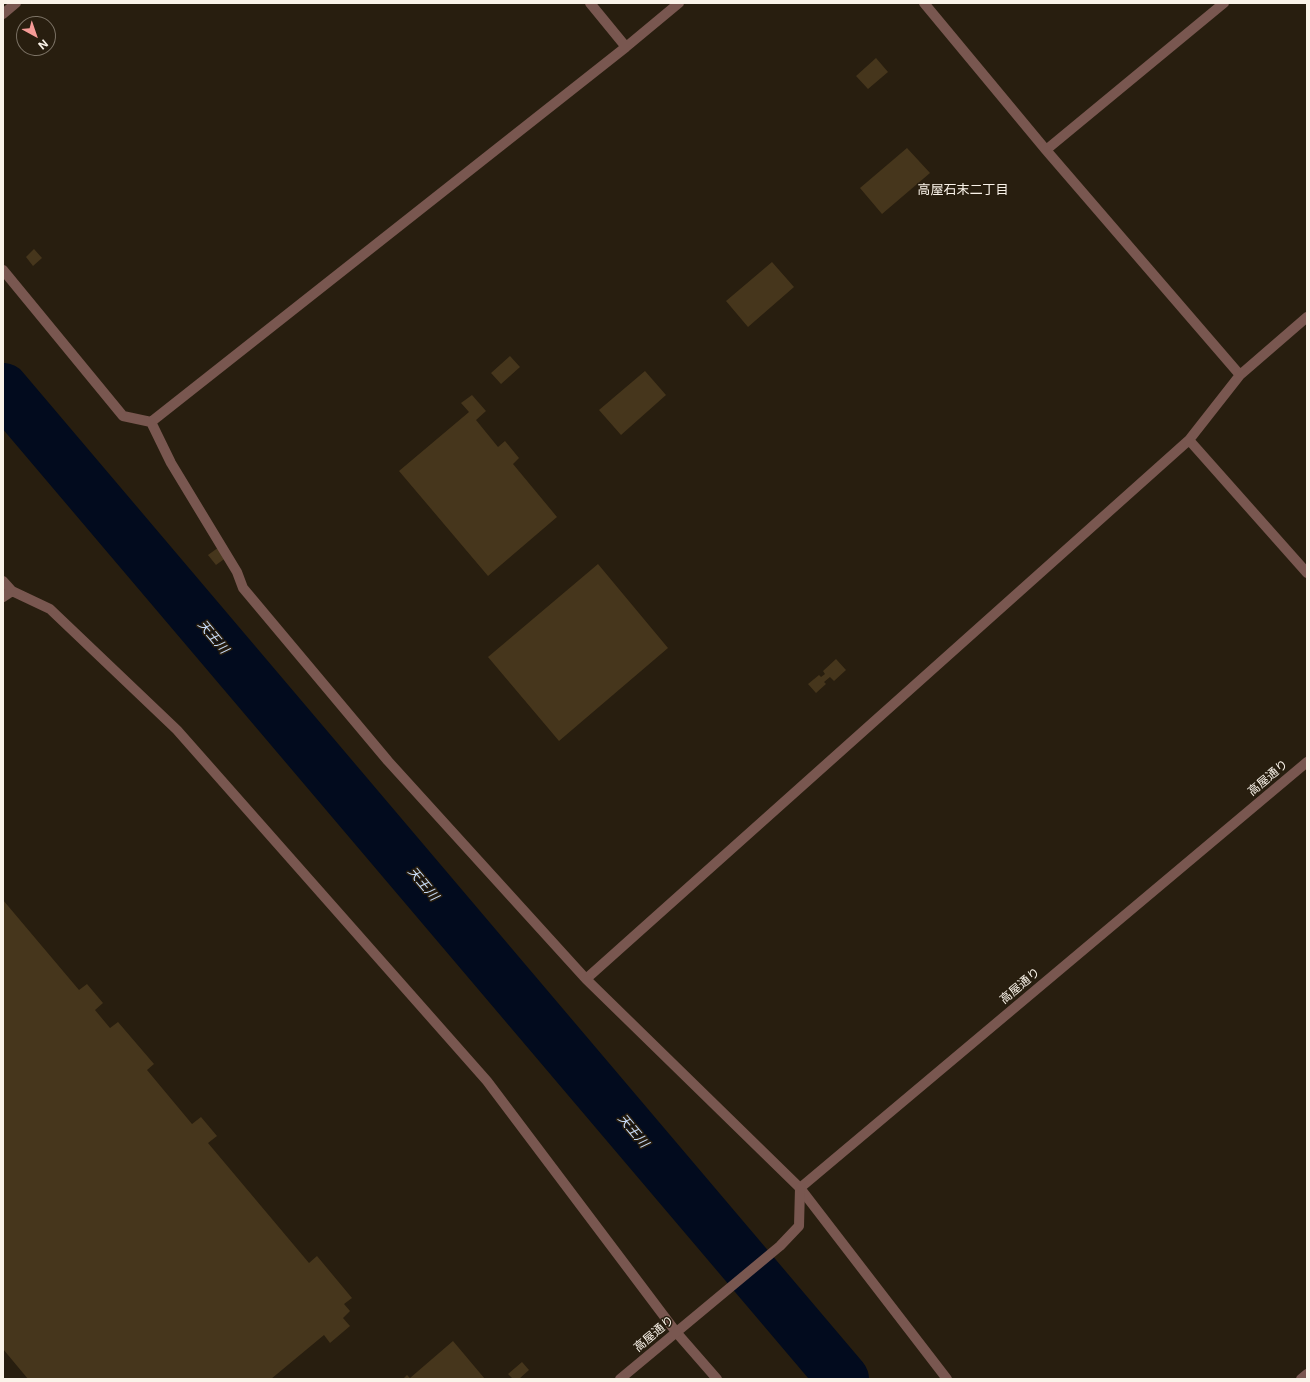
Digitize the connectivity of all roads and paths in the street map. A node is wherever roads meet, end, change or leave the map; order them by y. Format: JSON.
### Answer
{"nodes":[{"id":1,"x":16,"y":3,"type":"edge"},
{"id":2,"x":590,"y":3,"type":"edge"},
{"id":3,"x":679,"y":3,"type":"edge"},
{"id":4,"x":924,"y":3,"type":"edge"},
{"id":5,"x":1224,"y":3,"type":"edge"},
{"id":6,"x":3,"y":14,"type":"edge"},
{"id":7,"x":626,"y":47,"type":"junction"},
{"id":8,"x":1046,"y":150,"type":"junction"},
{"id":9,"x":3,"y":270,"type":"edge"},
{"id":10,"x":1307,"y":317,"type":"edge"},
{"id":11,"x":1240,"y":374,"type":"junction"},
{"id":12,"x":151,"y":422,"type":"junction"},
{"id":13,"x":1189,"y":440,"type":"junction"},
{"id":14,"x":1307,"y":573,"type":"edge"},
{"id":15,"x":3,"y":581,"type":"edge"},
{"id":16,"x":12,"y":591,"type":"junction"},
{"id":17,"x":3,"y":597,"type":"edge"},
{"id":18,"x":1307,"y":762,"type":"edge"},
{"id":19,"x":586,"y":979,"type":"junction"},
{"id":20,"x":800,"y":1188,"type":"junction"},
{"id":21,"x":676,"y":1332,"type":"junction"},
{"id":22,"x":1307,"y":1374,"type":"edge"},
{"id":23,"x":620,"y":1379,"type":"edge"},
{"id":24,"x":717,"y":1379,"type":"edge"},
{"id":25,"x":947,"y":1379,"type":"edge"},
{"id":26,"x":1301,"y":1379,"type":"edge"}],
"edges":[{"from":1,"to":6,"type":"street"},
{"from":2,"to":7,"type":"street"},
{"from":3,"to":7,"type":"street"},
{"from":4,"to":8,"type":"street"},
{"from":5,"to":8,"type":"street"},
{"from":7,"to":12,"type":"street"},
{"from":8,"to":11,"type":"street"},
{"from":9,"to":12,"type":"street"},
{"from":10,"to":11,"type":"street"},
{"from":11,"to":13,"type":"street"},
{"from":12,"to":19,"type":"street"},
{"from":13,"to":14,"type":"street"},
{"from":13,"to":19,"type":"street"},
{"from":15,"to":16,"type":"street"},
{"from":16,"to":17,"type":"street"},
{"from":16,"to":21,"type":"street"},
{"from":18,"to":20,"type":"street","name":"高屋通り"},
{"from":19,"to":20,"type":"street"},
{"from":20,"to":21,"type":"street","name":"高屋通り"},
{"from":20,"to":25,"type":"street"},
{"from":21,"to":23,"type":"street","name":"高屋通り"},
{"from":21,"to":24,"type":"street"},
{"from":22,"to":26,"type":"street"}]}
